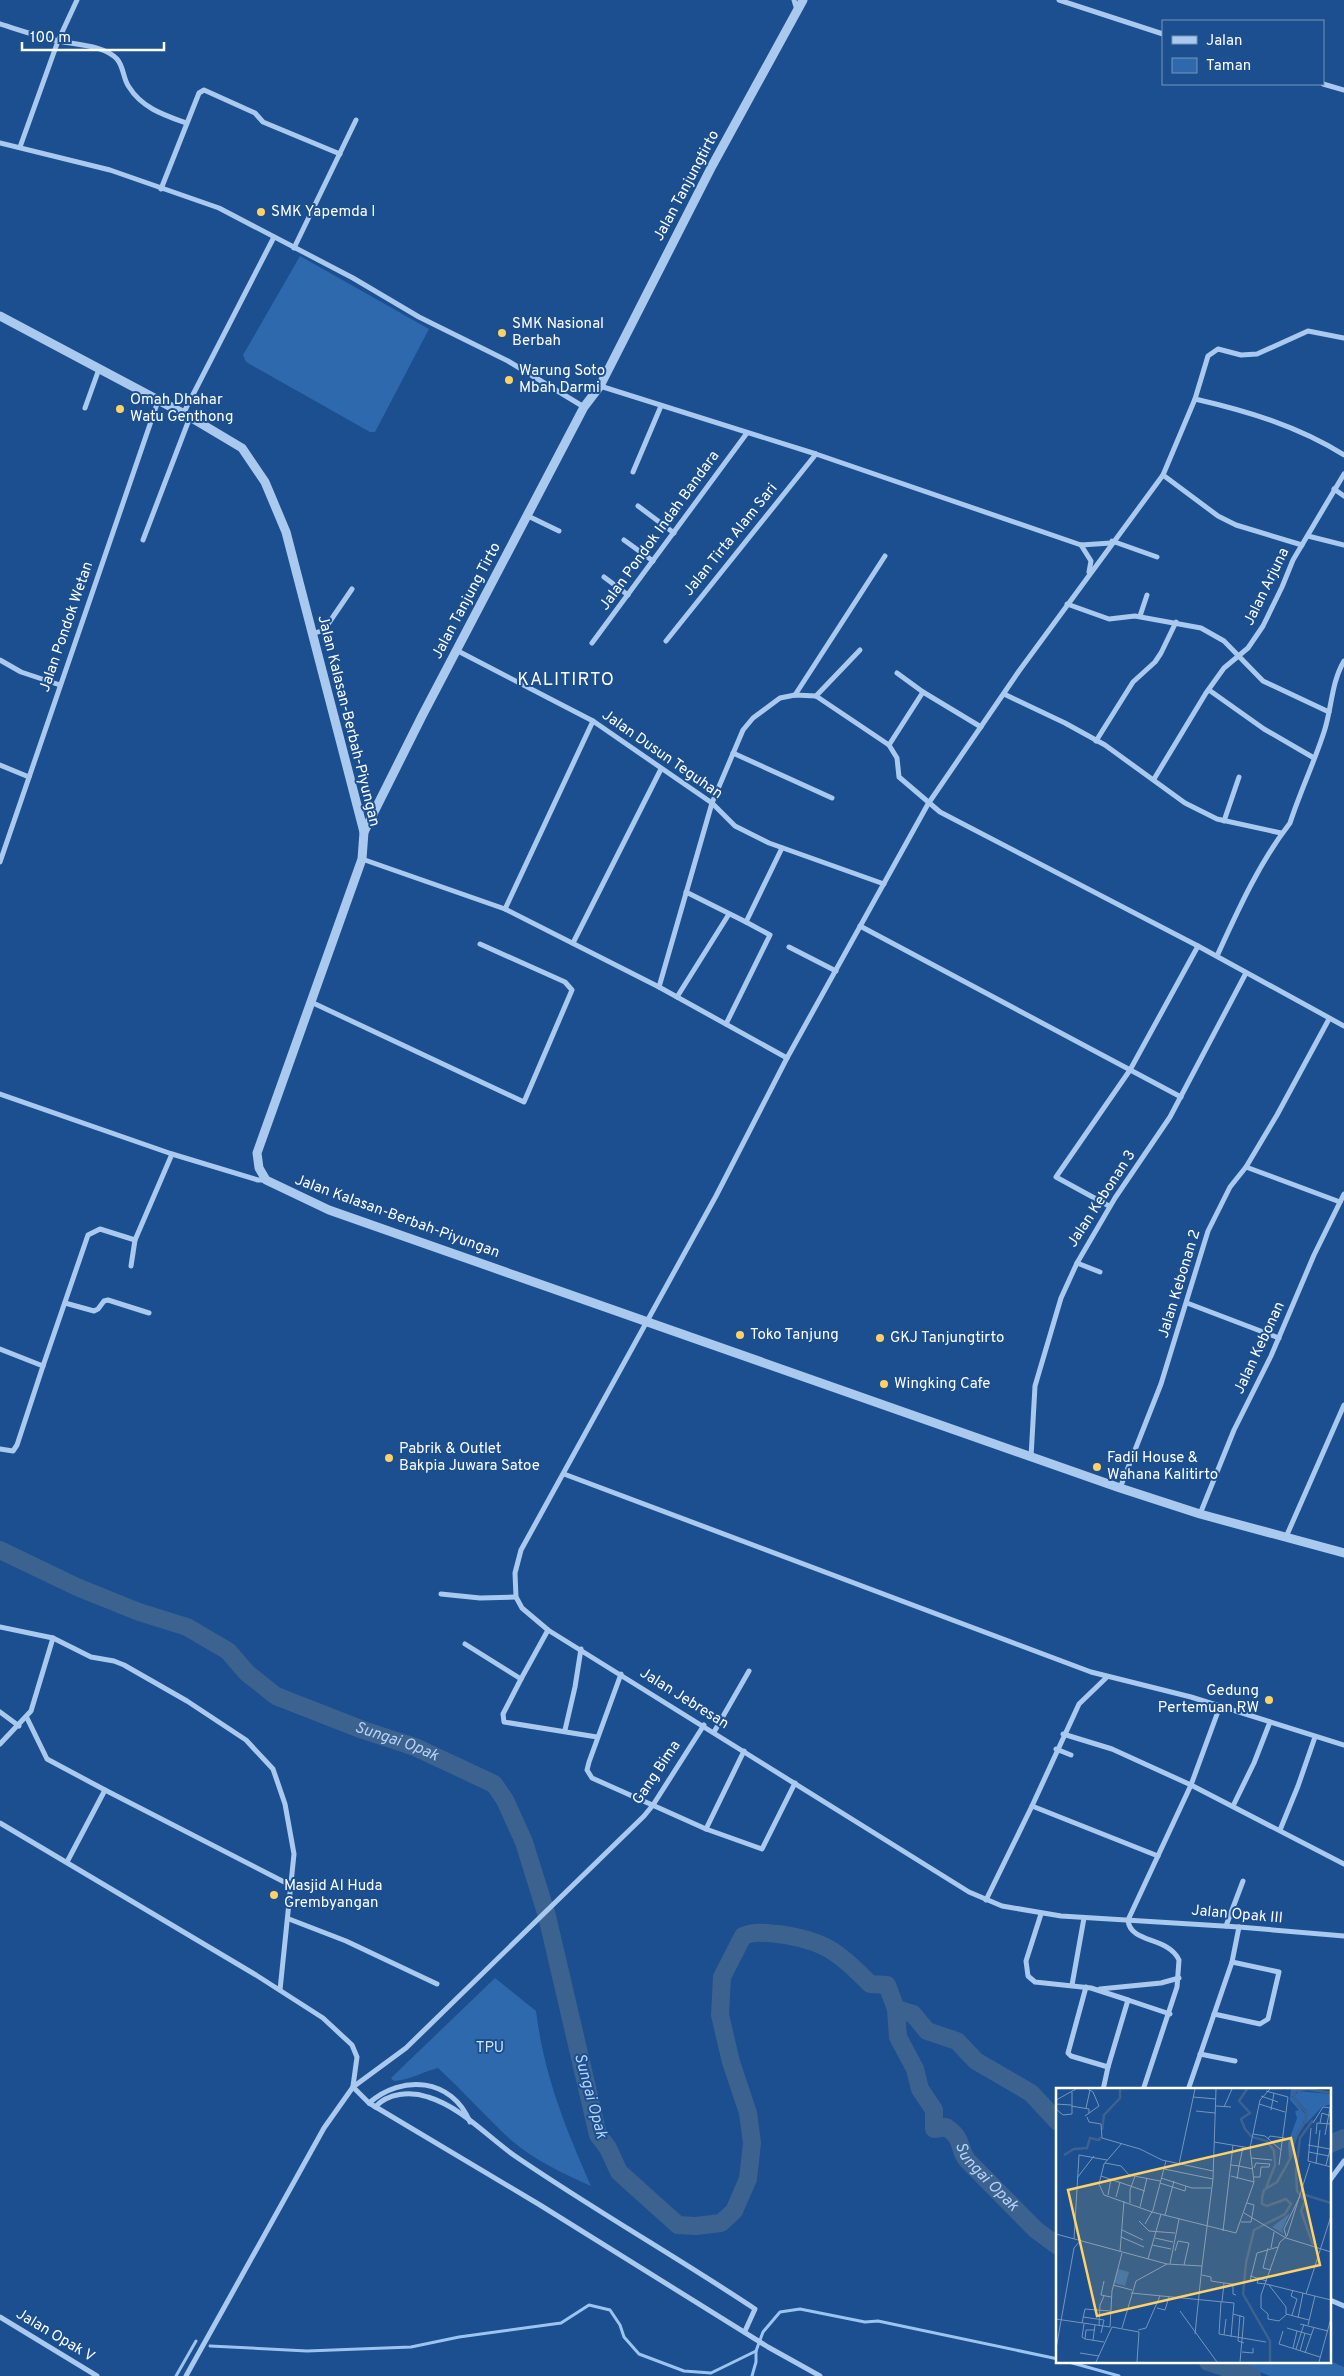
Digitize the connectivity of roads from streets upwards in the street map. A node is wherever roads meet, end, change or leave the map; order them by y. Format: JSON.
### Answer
{"nodes":[{"id":1,"x":78,"y":0,"type":"edge"},
{"id":2,"x":794,"y":0,"type":"edge"},
{"id":3,"x":803,"y":0,"type":"edge"},
{"id":4,"x":1059,"y":0,"type":"edge"},
{"id":5,"x":798,"y":10,"type":"junction"},
{"id":6,"x":0,"y":24,"type":"edge"},
{"id":7,"x":1162,"y":34,"type":"edge"},
{"id":8,"x":58,"y":41,"type":"junction"},
{"id":9,"x":1324,"y":85,"type":"edge"},
{"id":10,"x":1344,"y":90,"type":"edge"},
{"id":11,"x":356,"y":120,"type":"dead end"},
{"id":12,"x":186,"y":123,"type":"junction"},
{"id":13,"x":0,"y":143,"type":"edge"},
{"id":14,"x":20,"y":147,"type":"junction"},
{"id":15,"x":340,"y":154,"type":"junction"},
{"id":16,"x":161,"y":189,"type":"junction"},
{"id":17,"x":274,"y":237,"type":"junction"},
{"id":18,"x":294,"y":248,"type":"junction"},
{"id":19,"x":0,"y":316,"type":"edge"},
{"id":20,"x":1344,"y":338,"type":"edge"},
{"id":21,"x":99,"y":369,"type":"junction"},
{"id":22,"x":600,"y":386,"type":"junction"},
{"id":23,"x":1195,"y":399,"type":"junction"},
{"id":24,"x":158,"y":401,"type":"junction"},
{"id":25,"x":661,"y":406,"type":"junction"},
{"id":26,"x":584,"y":407,"type":"junction"},
{"id":27,"x":85,"y":408,"type":"dead end"},
{"id":28,"x":187,"y":415,"type":"junction"},
{"id":29,"x":747,"y":432,"type":"junction"},
{"id":30,"x":816,"y":454,"type":"junction"},
{"id":31,"x":1344,"y":455,"type":"edge"},
{"id":32,"x":633,"y":472,"type":"dead end"},
{"id":33,"x":1163,"y":474,"type":"junction"},
{"id":34,"x":1344,"y":474,"type":"edge"},
{"id":35,"x":1334,"y":489,"type":"junction"},
{"id":36,"x":1344,"y":496,"type":"edge"},
{"id":37,"x":638,"y":506,"type":"dead end"},
{"id":38,"x":528,"y":516,"type":"junction"},
{"id":39,"x":559,"y":530,"type":"dead end"},
{"id":40,"x":674,"y":533,"type":"junction"},
{"id":41,"x":1308,"y":536,"type":"junction"},
{"id":42,"x":143,"y":540,"type":"dead end"},
{"id":43,"x":624,"y":540,"type":"dead end"},
{"id":44,"x":1112,"y":542,"type":"junction"},
{"id":45,"x":1081,"y":545,"type":"junction"},
{"id":46,"x":1302,"y":545,"type":"junction"},
{"id":47,"x":1344,"y":545,"type":"edge"},
{"id":48,"x":885,"y":556,"type":"dead end"},
{"id":49,"x":1156,"y":557,"type":"dead end"},
{"id":50,"x":653,"y":561,"type":"junction"},
{"id":51,"x":1089,"y":574,"type":"junction"},
{"id":52,"x":604,"y":577,"type":"dead end"},
{"id":53,"x":352,"y":589,"type":"dead end"},
{"id":54,"x":1147,"y":594,"type":"dead end"},
{"id":55,"x":628,"y":595,"type":"junction"},
{"id":56,"x":1067,"y":604,"type":"junction"},
{"id":57,"x":1140,"y":616,"type":"junction"},
{"id":58,"x":1176,"y":622,"type":"junction"},
{"id":59,"x":312,"y":634,"type":"junction"},
{"id":60,"x":666,"y":641,"type":"dead end"},
{"id":61,"x":592,"y":643,"type":"dead end"},
{"id":62,"x":456,"y":650,"type":"junction"},
{"id":63,"x":860,"y":650,"type":"dead end"},
{"id":64,"x":1237,"y":657,"type":"junction"},
{"id":65,"x":0,"y":660,"type":"edge"},
{"id":66,"x":1344,"y":661,"type":"edge"},
{"id":67,"x":897,"y":673,"type":"dead end"},
{"id":68,"x":60,"y":685,"type":"junction"},
{"id":69,"x":1208,"y":690,"type":"junction"},
{"id":70,"x":923,"y":692,"type":"junction"},
{"id":71,"x":1004,"y":694,"type":"junction"},
{"id":72,"x":795,"y":695,"type":"junction"},
{"id":73,"x":816,"y":696,"type":"junction"},
{"id":74,"x":1329,"y":712,"type":"junction"},
{"id":75,"x":593,"y":721,"type":"junction"},
{"id":76,"x":981,"y":727,"type":"junction"},
{"id":77,"x":1096,"y":740,"type":"junction"},
{"id":78,"x":889,"y":745,"type":"junction"},
{"id":79,"x":733,"y":753,"type":"junction"},
{"id":80,"x":1314,"y":758,"type":"junction"},
{"id":81,"x":0,"y":765,"type":"edge"},
{"id":82,"x":661,"y":769,"type":"junction"},
{"id":83,"x":30,"y":776,"type":"junction"},
{"id":84,"x":1239,"y":777,"type":"dead end"},
{"id":85,"x":1154,"y":779,"type":"junction"},
{"id":86,"x":832,"y":798,"type":"dead end"},
{"id":87,"x":712,"y":803,"type":"junction"},
{"id":88,"x":928,"y":804,"type":"junction"},
{"id":89,"x":357,"y":805,"type":"junction"},
{"id":90,"x":375,"y":808,"type":"junction"},
{"id":91,"x":1224,"y":821,"type":"junction"},
{"id":92,"x":364,"y":832,"type":"junction"},
{"id":93,"x":1281,"y":833,"type":"junction"},
{"id":94,"x":782,"y":848,"type":"junction"},
{"id":95,"x":362,"y":859,"type":"junction"},
{"id":96,"x":0,"y":862,"type":"edge"},
{"id":97,"x":884,"y":884,"type":"junction"},
{"id":98,"x":686,"y":892,"type":"junction"},
{"id":99,"x":505,"y":909,"type":"junction"},
{"id":100,"x":728,"y":914,"type":"junction"},
{"id":101,"x":746,"y":922,"type":"junction"},
{"id":102,"x":860,"y":926,"type":"junction"},
{"id":103,"x":574,"y":943,"type":"junction"},
{"id":104,"x":480,"y":944,"type":"dead end"},
{"id":105,"x":1198,"y":946,"type":"junction"},
{"id":106,"x":789,"y":947,"type":"dead end"},
{"id":107,"x":1217,"y":956,"type":"junction"},
{"id":108,"x":836,"y":971,"type":"junction"},
{"id":109,"x":1246,"y":974,"type":"junction"},
{"id":110,"x":658,"y":986,"type":"junction"},
{"id":111,"x":677,"y":997,"type":"junction"},
{"id":112,"x":310,"y":1001,"type":"junction"},
{"id":113,"x":1329,"y":1019,"type":"junction"},
{"id":114,"x":726,"y":1024,"type":"junction"},
{"id":115,"x":1344,"y":1026,"type":"edge"},
{"id":116,"x":787,"y":1058,"type":"junction"},
{"id":117,"x":1130,"y":1070,"type":"junction"},
{"id":118,"x":0,"y":1094,"type":"edge"},
{"id":119,"x":1180,"y":1097,"type":"junction"},
{"id":120,"x":172,"y":1154,"type":"junction"},
{"id":121,"x":1246,"y":1167,"type":"junction"},
{"id":122,"x":266,"y":1180,"type":"junction"},
{"id":123,"x":1344,"y":1194,"type":"edge"},
{"id":124,"x":1340,"y":1202,"type":"junction"},
{"id":125,"x":1109,"y":1206,"type":"junction"},
{"id":126,"x":135,"y":1240,"type":"junction"},
{"id":127,"x":1077,"y":1263,"type":"junction"},
{"id":128,"x":132,"y":1266,"type":"dead end"},
{"id":129,"x":1100,"y":1272,"type":"dead end"},
{"id":130,"x":65,"y":1304,"type":"junction"},
{"id":131,"x":1187,"y":1304,"type":"junction"},
{"id":132,"x":149,"y":1313,"type":"dead end"},
{"id":133,"x":647,"y":1322,"type":"junction"},
{"id":134,"x":1279,"y":1338,"type":"junction"},
{"id":135,"x":0,"y":1349,"type":"edge"},
{"id":136,"x":43,"y":1366,"type":"junction"},
{"id":137,"x":1344,"y":1405,"type":"edge"},
{"id":138,"x":0,"y":1449,"type":"edge"},
{"id":139,"x":1031,"y":1457,"type":"junction"},
{"id":140,"x":564,"y":1474,"type":"junction"},
{"id":141,"x":1120,"y":1488,"type":"junction"},
{"id":142,"x":1200,"y":1514,"type":"junction"},
{"id":143,"x":1286,"y":1537,"type":"junction"},
{"id":144,"x":1344,"y":1553,"type":"edge"},
{"id":145,"x":441,"y":1594,"type":"dead end"},
{"id":146,"x":516,"y":1597,"type":"junction"},
{"id":147,"x":0,"y":1627,"type":"edge"},
{"id":148,"x":548,"y":1630,"type":"junction"},
{"id":149,"x":52,"y":1641,"type":"junction"},
{"id":150,"x":465,"y":1644,"type":"dead end"},
{"id":151,"x":581,"y":1649,"type":"junction"},
{"id":152,"x":749,"y":1671,"type":"dead end"},
{"id":153,"x":622,"y":1674,"type":"junction"},
{"id":154,"x":1107,"y":1677,"type":"junction"},
{"id":155,"x":521,"y":1679,"type":"junction"},
{"id":156,"x":1220,"y":1706,"type":"junction"},
{"id":157,"x":0,"y":1712,"type":"edge"},
{"id":158,"x":27,"y":1718,"type":"junction"},
{"id":159,"x":1270,"y":1722,"type":"junction"},
{"id":160,"x":704,"y":1725,"type":"junction"},
{"id":161,"x":19,"y":1726,"type":"junction"},
{"id":162,"x":565,"y":1730,"type":"junction"},
{"id":163,"x":714,"y":1732,"type":"junction"},
{"id":164,"x":1063,"y":1734,"type":"junction"},
{"id":165,"x":597,"y":1737,"type":"junction"},
{"id":166,"x":1315,"y":1737,"type":"junction"},
{"id":167,"x":0,"y":1744,"type":"edge"},
{"id":168,"x":1344,"y":1745,"type":"edge"},
{"id":169,"x":1056,"y":1749,"type":"junction"},
{"id":170,"x":744,"y":1751,"type":"junction"},
{"id":171,"x":1072,"y":1755,"type":"dead end"},
{"id":172,"x":795,"y":1783,"type":"junction"},
{"id":173,"x":1190,"y":1785,"type":"junction"},
{"id":174,"x":105,"y":1790,"type":"junction"},
{"id":175,"x":653,"y":1805,"type":"junction"},
{"id":176,"x":1032,"y":1806,"type":"junction"},
{"id":177,"x":1233,"y":1806,"type":"junction"},
{"id":178,"x":0,"y":1823,"type":"edge"},
{"id":179,"x":706,"y":1829,"type":"junction"},
{"id":180,"x":1280,"y":1830,"type":"junction"},
{"id":181,"x":1158,"y":1856,"type":"junction"},
{"id":182,"x":66,"y":1862,"type":"junction"},
{"id":183,"x":1344,"y":1864,"type":"edge"},
{"id":184,"x":1243,"y":1881,"type":"dead end"},
{"id":185,"x":292,"y":1886,"type":"junction"},
{"id":186,"x":986,"y":1900,"type":"junction"},
{"id":187,"x":1041,"y":1914,"type":"junction"},
{"id":188,"x":288,"y":1918,"type":"junction"},
{"id":189,"x":1084,"y":1918,"type":"junction"},
{"id":190,"x":1128,"y":1920,"type":"junction"},
{"id":191,"x":1226,"y":1926,"type":"junction"},
{"id":192,"x":1239,"y":1927,"type":"junction"},
{"id":193,"x":1344,"y":1936,"type":"edge"},
{"id":194,"x":1232,"y":1962,"type":"junction"},
{"id":195,"x":1179,"y":1978,"type":"junction"},
{"id":196,"x":437,"y":1984,"type":"dead end"},
{"id":197,"x":1072,"y":1985,"type":"junction"},
{"id":198,"x":1086,"y":1987,"type":"junction"},
{"id":199,"x":280,"y":1990,"type":"junction"},
{"id":200,"x":1098,"y":1990,"type":"junction"},
{"id":201,"x":1128,"y":2000,"type":"junction"},
{"id":202,"x":1170,"y":2014,"type":"junction"},
{"id":203,"x":1214,"y":2014,"type":"junction"},
{"id":204,"x":1200,"y":2054,"type":"junction"},
{"id":205,"x":1235,"y":2061,"type":"dead end"},
{"id":206,"x":1108,"y":2068,"type":"junction"},
{"id":207,"x":353,"y":2087,"type":"junction"},
{"id":208,"x":1103,"y":2088,"type":"edge"},
{"id":209,"x":1144,"y":2088,"type":"edge"},
{"id":210,"x":1189,"y":2088,"type":"edge"},
{"id":211,"x":368,"y":2104,"type":"junction"},
{"id":212,"x":375,"y":2107,"type":"junction"},
{"id":213,"x":470,"y":2122,"type":"junction"},
{"id":214,"x":1344,"y":2161,"type":"edge"},
{"id":215,"x":1332,"y":2177,"type":"edge"},
{"id":216,"x":1332,"y":2301,"type":"edge"},
{"id":217,"x":1344,"y":2306,"type":"edge"},
{"id":218,"x":0,"y":2317,"type":"edge"},
{"id":219,"x":745,"y":2332,"type":"junction"},
{"id":220,"x":97,"y":2376,"type":"edge"},
{"id":221,"x":186,"y":2376,"type":"edge"},
{"id":222,"x":820,"y":2376,"type":"edge"}],
"edges":[{"from":1,"to":8,"type":"street"},
{"from":2,"to":5,"type":"street"},
{"from":3,"to":5,"type":"street","name":"Jalan Tanjungtirto"},
{"from":4,"to":7,"type":"street"},
{"from":5,"to":22,"type":"street","name":"Jalan Tanjungtirto"},
{"from":6,"to":8,"type":"street"},
{"from":8,"to":12,"type":"street"},
{"from":8,"to":14,"type":"street"},
{"from":9,"to":10,"type":"street"},
{"from":11,"to":15,"type":"street"},
{"from":12,"to":15,"type":"street"},
{"from":12,"to":16,"type":"street"},
{"from":13,"to":14,"type":"street"},
{"from":14,"to":16,"type":"street"},
{"from":15,"to":18,"type":"street"},
{"from":16,"to":17,"type":"street"},
{"from":17,"to":18,"type":"street"},
{"from":17,"to":28,"type":"street"},
{"from":18,"to":26,"type":"street"},
{"from":19,"to":21,"type":"street","name":"Jalan Kalasan-Berbah-Piyungan"},
{"from":20,"to":23,"type":"street"},
{"from":21,"to":24,"type":"street","name":"Jalan Kalasan-Berbah-Piyungan"},
{"from":21,"to":27,"type":"street"},
{"from":22,"to":25,"type":"street"},
{"from":22,"to":26,"type":"street","name":"Jalan Tanjung Tirto"},
{"from":23,"to":31,"type":"street"},
{"from":23,"to":33,"type":"street"},
{"from":24,"to":28,"type":"street","name":"Jalan Kalasan-Berbah-Piyungan"},
{"from":24,"to":68,"type":"street","name":"Jalan Pondok Wetan"},
{"from":25,"to":29,"type":"street"},
{"from":25,"to":32,"type":"street"},
{"from":26,"to":38,"type":"street","name":"Jalan Tanjung Tirto"},
{"from":28,"to":42,"type":"street"},
{"from":28,"to":59,"type":"street","name":"Jalan Kalasan-Berbah-Piyungan"},
{"from":29,"to":30,"type":"street"},
{"from":29,"to":40,"type":"street","name":"Jalan Pondok Indah Bandara"},
{"from":30,"to":45,"type":"street"},
{"from":30,"to":60,"type":"street","name":"Jalan Tirta Alam Sari"},
{"from":33,"to":44,"type":"street"},
{"from":33,"to":46,"type":"street"},
{"from":34,"to":35,"type":"street","name":"Jalan Arjuna"},
{"from":35,"to":36,"type":"street"},
{"from":35,"to":41,"type":"street","name":"Jalan Arjuna"},
{"from":37,"to":40,"type":"street"},
{"from":38,"to":39,"type":"street"},
{"from":38,"to":62,"type":"street","name":"Jalan Tanjung Tirto"},
{"from":40,"to":50,"type":"street","name":"Jalan Pondok Indah Bandara"},
{"from":41,"to":46,"type":"street","name":"Jalan Arjuna"},
{"from":41,"to":47,"type":"street"},
{"from":43,"to":50,"type":"street"},
{"from":44,"to":45,"type":"street"},
{"from":44,"to":49,"type":"street"},
{"from":44,"to":51,"type":"street"},
{"from":45,"to":51,"type":"street"},
{"from":46,"to":64,"type":"street","name":"Jalan Arjuna"},
{"from":48,"to":72,"type":"street"},
{"from":50,"to":55,"type":"street","name":"Jalan Pondok Indah Bandara"},
{"from":51,"to":56,"type":"street"},
{"from":52,"to":55,"type":"street"},
{"from":53,"to":59,"type":"street"},
{"from":54,"to":57,"type":"street"},
{"from":55,"to":61,"type":"street","name":"Jalan Pondok Indah Bandara"},
{"from":56,"to":57,"type":"street"},
{"from":56,"to":71,"type":"street"},
{"from":57,"to":58,"type":"street"},
{"from":58,"to":64,"type":"street"},
{"from":58,"to":77,"type":"street"},
{"from":59,"to":89,"type":"street","name":"Jalan Kalasan-Berbah-Piyungan"},
{"from":62,"to":75,"type":"street","name":"Jalan Dusun Teguhan"},
{"from":62,"to":90,"type":"street","name":"Jalan Tanjung Tirto"},
{"from":63,"to":73,"type":"street"},
{"from":64,"to":69,"type":"street","name":"Jalan Arjuna"},
{"from":64,"to":74,"type":"street"},
{"from":65,"to":68,"type":"street"},
{"from":66,"to":74,"type":"street"},
{"from":67,"to":70,"type":"street"},
{"from":68,"to":83,"type":"street","name":"Jalan Pondok Wetan"},
{"from":69,"to":80,"type":"street"},
{"from":69,"to":85,"type":"street","name":"Jalan Arjuna"},
{"from":70,"to":76,"type":"street"},
{"from":70,"to":78,"type":"street"},
{"from":71,"to":76,"type":"street"},
{"from":71,"to":77,"type":"street"},
{"from":72,"to":73,"type":"street"},
{"from":72,"to":79,"type":"street"},
{"from":73,"to":78,"type":"street"},
{"from":74,"to":80,"type":"street"},
{"from":75,"to":82,"type":"street","name":"Jalan Dusun Teguhan"},
{"from":75,"to":99,"type":"street"},
{"from":76,"to":88,"type":"street"},
{"from":77,"to":85,"type":"street"},
{"from":78,"to":88,"type":"street"},
{"from":79,"to":86,"type":"street"},
{"from":79,"to":87,"type":"street"},
{"from":80,"to":93,"type":"street"},
{"from":81,"to":83,"type":"street"},
{"from":82,"to":87,"type":"street","name":"Jalan Dusun Teguhan"},
{"from":82,"to":103,"type":"street"},
{"from":83,"to":96,"type":"street","name":"Jalan Pondok Wetan"},
{"from":84,"to":91,"type":"street"},
{"from":85,"to":91,"type":"street"},
{"from":87,"to":94,"type":"street","name":"Jalan Dusun Teguhan"},
{"from":87,"to":98,"type":"street"},
{"from":88,"to":97,"type":"street"},
{"from":88,"to":105,"type":"street"},
{"from":89,"to":90,"type":"street"},
{"from":89,"to":92,"type":"street","name":"Jalan Kalasan-Berbah-Piyungan"},
{"from":90,"to":92,"type":"street","name":"Jalan Tanjung Tirto"},
{"from":91,"to":93,"type":"street"},
{"from":92,"to":95,"type":"street","name":"Jalan Kalasan-Berbah-Piyungan"},
{"from":93,"to":107,"type":"street"},
{"from":94,"to":97,"type":"street","name":"Jalan Dusun Teguhan"},
{"from":94,"to":101,"type":"street"},
{"from":95,"to":99,"type":"street"},
{"from":95,"to":112,"type":"street","name":"Jalan Kalasan-Berbah-Piyungan"},
{"from":97,"to":102,"type":"street"},
{"from":98,"to":100,"type":"street"},
{"from":98,"to":110,"type":"street"},
{"from":99,"to":103,"type":"street"},
{"from":100,"to":101,"type":"street"},
{"from":100,"to":111,"type":"street"},
{"from":101,"to":114,"type":"street"},
{"from":102,"to":108,"type":"street"},
{"from":102,"to":117,"type":"street"},
{"from":103,"to":110,"type":"street"},
{"from":104,"to":112,"type":"street"},
{"from":105,"to":107,"type":"street"},
{"from":105,"to":117,"type":"street"},
{"from":106,"to":108,"type":"street"},
{"from":107,"to":109,"type":"street"},
{"from":108,"to":116,"type":"street"},
{"from":109,"to":113,"type":"street"},
{"from":109,"to":119,"type":"street","name":"Jalan Kebonan 3"},
{"from":110,"to":111,"type":"street"},
{"from":111,"to":114,"type":"street"},
{"from":112,"to":122,"type":"street","name":"Jalan Kalasan-Berbah-Piyungan"},
{"from":113,"to":115,"type":"street"},
{"from":113,"to":121,"type":"street","name":"Jalan Kebonan 2"},
{"from":114,"to":116,"type":"street"},
{"from":116,"to":133,"type":"street"},
{"from":117,"to":119,"type":"street"},
{"from":117,"to":125,"type":"street"},
{"from":118,"to":120,"type":"street"},
{"from":119,"to":125,"type":"street","name":"Jalan Kebonan 3"},
{"from":120,"to":122,"type":"street"},
{"from":120,"to":126,"type":"street"},
{"from":121,"to":124,"type":"street"},
{"from":121,"to":131,"type":"street","name":"Jalan Kebonan 2"},
{"from":122,"to":133,"type":"street","name":"Jalan Kalasan-Berbah-Piyungan"},
{"from":123,"to":124,"type":"street","name":"Jalan Kebonan"},
{"from":124,"to":134,"type":"street","name":"Jalan Kebonan"},
{"from":125,"to":127,"type":"street","name":"Jalan Kebonan 3"},
{"from":126,"to":128,"type":"street"},
{"from":126,"to":130,"type":"street"},
{"from":127,"to":129,"type":"street"},
{"from":127,"to":139,"type":"street","name":"Jalan Kebonan 3"},
{"from":130,"to":132,"type":"street"},
{"from":130,"to":136,"type":"street"},
{"from":131,"to":134,"type":"street"},
{"from":131,"to":141,"type":"street","name":"Jalan Kebonan 2"},
{"from":133,"to":139,"type":"street","name":"Jalan Kalasan-Berbah-Piyungan"},
{"from":133,"to":140,"type":"street"},
{"from":134,"to":142,"type":"street","name":"Jalan Kebonan"},
{"from":135,"to":136,"type":"street"},
{"from":136,"to":138,"type":"street"},
{"from":137,"to":143,"type":"street"},
{"from":139,"to":141,"type":"street","name":"Jalan Kalasan-Berbah-Piyungan"},
{"from":140,"to":146,"type":"street"},
{"from":140,"to":154,"type":"street"},
{"from":141,"to":142,"type":"street","name":"Jalan Kalasan-Berbah-Piyungan"},
{"from":142,"to":143,"type":"street","name":"Jalan Kalasan-Berbah-Piyungan"},
{"from":143,"to":144,"type":"street","name":"Jalan Kalasan-Berbah-Piyungan"},
{"from":145,"to":146,"type":"street"},
{"from":146,"to":148,"type":"street","name":"Jalan Jebresan"},
{"from":147,"to":149,"type":"street"},
{"from":148,"to":151,"type":"street","name":"Jalan Jebresan"},
{"from":148,"to":155,"type":"street"},
{"from":149,"to":158,"type":"street"},
{"from":149,"to":185,"type":"street"},
{"from":150,"to":155,"type":"street"},
{"from":151,"to":153,"type":"street","name":"Jalan Jebresan"},
{"from":151,"to":162,"type":"street"},
{"from":152,"to":163,"type":"street"},
{"from":153,"to":160,"type":"street","name":"Jalan Jebresan"},
{"from":153,"to":165,"type":"street"},
{"from":154,"to":156,"type":"street"},
{"from":154,"to":164,"type":"street"},
{"from":155,"to":162,"type":"street"},
{"from":156,"to":159,"type":"street"},
{"from":156,"to":173,"type":"street"},
{"from":157,"to":161,"type":"street"},
{"from":158,"to":161,"type":"street"},
{"from":158,"to":174,"type":"street"},
{"from":159,"to":166,"type":"street"},
{"from":159,"to":177,"type":"street"},
{"from":160,"to":163,"type":"street","name":"Jalan Jebresan"},
{"from":160,"to":175,"type":"street","name":"Gang Bima"},
{"from":161,"to":167,"type":"street"},
{"from":162,"to":165,"type":"street"},
{"from":163,"to":170,"type":"street","name":"Jalan Jebresan"},
{"from":164,"to":169,"type":"street"},
{"from":164,"to":173,"type":"street"},
{"from":165,"to":175,"type":"street"},
{"from":166,"to":168,"type":"street"},
{"from":166,"to":180,"type":"street"},
{"from":169,"to":171,"type":"street"},
{"from":169,"to":176,"type":"street"},
{"from":170,"to":172,"type":"street","name":"Jalan Jebresan"},
{"from":170,"to":179,"type":"street"},
{"from":172,"to":179,"type":"street"},
{"from":172,"to":186,"type":"street","name":"Jalan Jebresan"},
{"from":173,"to":177,"type":"street"},
{"from":173,"to":181,"type":"street"},
{"from":174,"to":182,"type":"street"},
{"from":174,"to":185,"type":"street"},
{"from":175,"to":179,"type":"street"},
{"from":175,"to":207,"type":"street","name":"Gang Bima"},
{"from":176,"to":181,"type":"street"},
{"from":176,"to":186,"type":"street"},
{"from":177,"to":180,"type":"street"},
{"from":178,"to":182,"type":"street"},
{"from":180,"to":183,"type":"street"},
{"from":181,"to":190,"type":"street"},
{"from":182,"to":199,"type":"street"},
{"from":184,"to":191,"type":"street"},
{"from":185,"to":188,"type":"street"},
{"from":186,"to":187,"type":"street","name":"Jalan Jebresan"},
{"from":187,"to":189,"type":"street","name":"Jalan Jebresan"},
{"from":187,"to":197,"type":"street"},
{"from":188,"to":196,"type":"street"},
{"from":188,"to":199,"type":"street"},
{"from":189,"to":190,"type":"street","name":"Jalan Jebresan"},
{"from":189,"to":197,"type":"street"},
{"from":190,"to":191,"type":"street","name":"Jalan Opak III"},
{"from":190,"to":195,"type":"street"},
{"from":191,"to":192,"type":"street","name":"Jalan Opak III"},
{"from":192,"to":193,"type":"street","name":"Jalan Opak III"},
{"from":192,"to":194,"type":"street"},
{"from":194,"to":203,"type":"street"},
{"from":194,"to":203,"type":"street"},
{"from":195,"to":200,"type":"street"},
{"from":195,"to":202,"type":"street"},
{"from":197,"to":198,"type":"street"},
{"from":198,"to":200,"type":"street"},
{"from":198,"to":206,"type":"street"},
{"from":199,"to":207,"type":"street"},
{"from":200,"to":201,"type":"street"},
{"from":201,"to":202,"type":"street"},
{"from":201,"to":206,"type":"street"},
{"from":202,"to":209,"type":"street"},
{"from":203,"to":204,"type":"street"},
{"from":204,"to":205,"type":"street"},
{"from":204,"to":210,"type":"street"},
{"from":206,"to":208,"type":"street"},
{"from":207,"to":211,"type":"street"},
{"from":207,"to":221,"type":"street"},
{"from":211,"to":212,"type":"street"},
{"from":211,"to":213,"type":"street"},
{"from":212,"to":213,"type":"street"},
{"from":212,"to":219,"type":"street"},
{"from":213,"to":219,"type":"street"},
{"from":214,"to":215,"type":"street"},
{"from":216,"to":217,"type":"street"},
{"from":218,"to":220,"type":"street","name":"Jalan Opak V"},
{"from":219,"to":222,"type":"street"}]}
